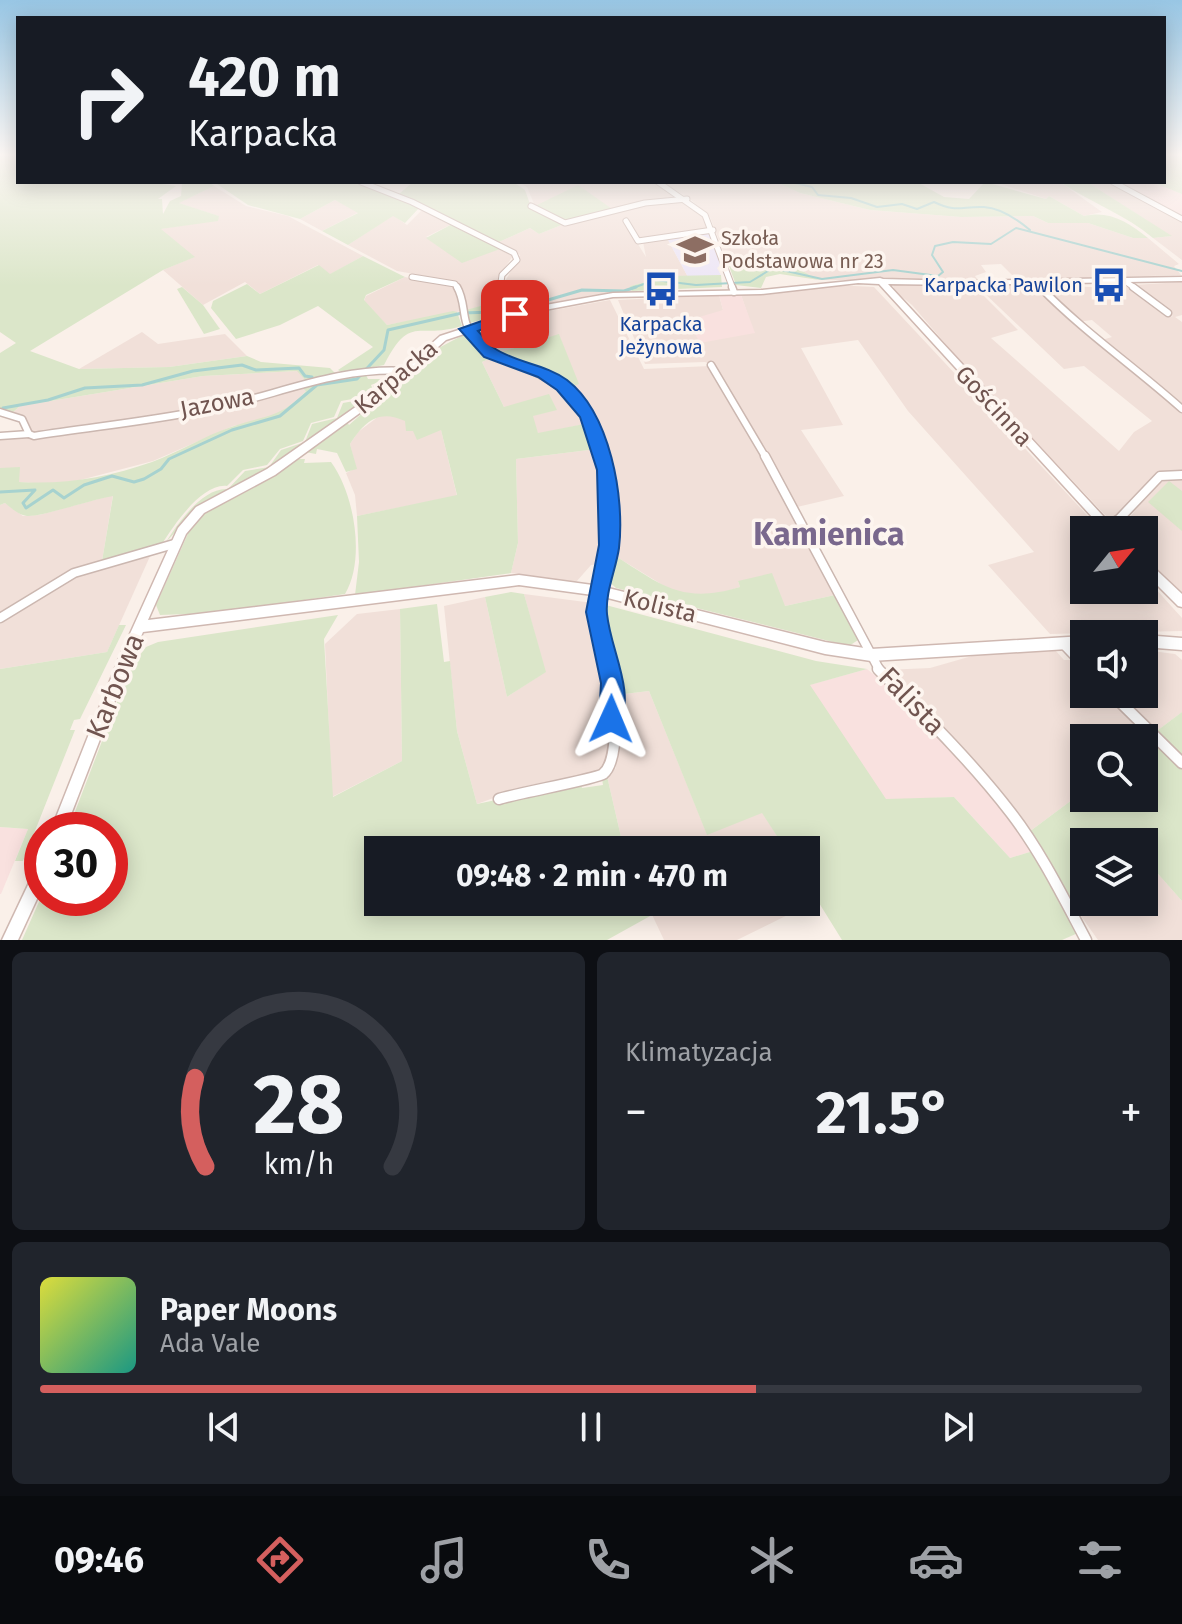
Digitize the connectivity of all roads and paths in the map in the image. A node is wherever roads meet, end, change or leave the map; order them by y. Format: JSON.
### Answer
{"nodes":[{"id":1,"x":398,"y":198,"type":"edge"},
{"id":2,"x":1143,"y":198,"type":"edge"},
{"id":3,"x":687,"y":199,"type":"joint"},
{"id":4,"x":531,"y":206,"type":"dead end"},
{"id":5,"x":1182,"y":219,"type":"edge"},
{"id":6,"x":626,"y":221,"type":"dead end"},
{"id":7,"x":713,"y":230,"type":"junction"},
{"id":8,"x":412,"y":277,"type":"dead end"},
{"id":9,"x":1182,"y":279,"type":"edge"},
{"id":10,"x":880,"y":280,"type":"junction"},
{"id":11,"x":1125,"y":281,"type":"junction"},
{"id":12,"x":1035,"y":282,"type":"junction"},
{"id":13,"x":732,"y":285,"type":"junction"},
{"id":14,"x":521,"y":310,"type":"junction"},
{"id":15,"x":1168,"y":313,"type":"dead end"},
{"id":16,"x":467,"y":329,"type":"junction"},
{"id":17,"x":711,"y":365,"type":"dead end"},
{"id":18,"x":405,"y":371,"type":"junction"},
{"id":19,"x":1182,"y":409,"type":"edge"},
{"id":20,"x":0,"y":412,"type":"edge"},
{"id":21,"x":29,"y":434,"type":"junction"},
{"id":22,"x":0,"y":436,"type":"edge"},
{"id":23,"x":1182,"y":475,"type":"edge"},
{"id":24,"x":1098,"y":516,"type":"edge"},
{"id":25,"x":1122,"y":516,"type":"edge"},
{"id":26,"x":174,"y":544,"type":"junction"},
{"id":27,"x":1158,"y":579,"type":"edge"},
{"id":28,"x":600,"y":591,"type":"junction"},
{"id":29,"x":1182,"y":602,"type":"edge"},
{"id":30,"x":0,"y":618,"type":"edge"},
{"id":31,"x":138,"y":627,"type":"junction"},
{"id":32,"x":1158,"y":642,"type":"edge"},
{"id":33,"x":1062,"y":643,"type":"junction"},
{"id":34,"x":1070,"y":643,"type":"edge"},
{"id":35,"x":1182,"y":644,"type":"edge"},
{"id":36,"x":1070,"y":651,"type":"edge"},
{"id":37,"x":871,"y":655,"type":"junction"},
{"id":38,"x":1126,"y":708,"type":"edge"},
{"id":39,"x":1182,"y":763,"type":"edge"},
{"id":40,"x":499,"y":799,"type":"dead end"},
{"id":41,"x":65,"y":812,"type":"edge"},
{"id":42,"x":24,"y":910,"type":"edge"},
{"id":43,"x":10,"y":940,"type":"edge"},
{"id":44,"x":1086,"y":940,"type":"edge"}],
"edges":[{"from":1,"to":14,"type":"street"},
{"from":2,"to":5,"type":"street"},
{"from":3,"to":4,"type":"street"},
{"from":3,"to":7,"type":"street"},
{"from":6,"to":7,"type":"street"},
{"from":7,"to":13,"type":"street"},
{"from":8,"to":16,"type":"street"},
{"from":9,"to":11,"type":"street","name":"Karpacka"},
{"from":10,"to":12,"type":"street","name":"Karpacka"},
{"from":10,"to":13,"type":"street","name":"Karpacka"},
{"from":10,"to":24,"type":"street","name":"Gościnna"},
{"from":11,"to":12,"type":"street","name":"Karpacka"},
{"from":11,"to":15,"type":"street"},
{"from":12,"to":19,"type":"street"},
{"from":13,"to":14,"type":"street","name":"Karpacka"},
{"from":14,"to":16,"type":"street","name":"Karpacka"},
{"from":16,"to":18,"type":"street","name":"Karpacka"},
{"from":16,"to":28,"type":"street"},
{"from":17,"to":37,"type":"street","name":"Falista"},
{"from":18,"to":21,"type":"street","name":"Jazowa"},
{"from":18,"to":26,"type":"street","name":"Karpacka"},
{"from":20,"to":21,"type":"street"},
{"from":21,"to":22,"type":"street","name":"Jazowa"},
{"from":23,"to":25,"type":"street"},
{"from":26,"to":30,"type":"street"},
{"from":26,"to":31,"type":"street","name":"Karbowa"},
{"from":27,"to":29,"type":"street"},
{"from":28,"to":31,"type":"street","name":"Kolista"},
{"from":28,"to":37,"type":"street","name":"Kolista"},
{"from":28,"to":40,"type":"street"},
{"from":31,"to":41,"type":"street","name":"Karbowa"},
{"from":32,"to":35,"type":"street"},
{"from":33,"to":34,"type":"street","name":"Kolista"},
{"from":33,"to":36,"type":"street"},
{"from":33,"to":37,"type":"street","name":"Kolista"},
{"from":37,"to":44,"type":"street","name":"Falista"},
{"from":38,"to":39,"type":"street"},
{"from":42,"to":43,"type":"street"}]}
